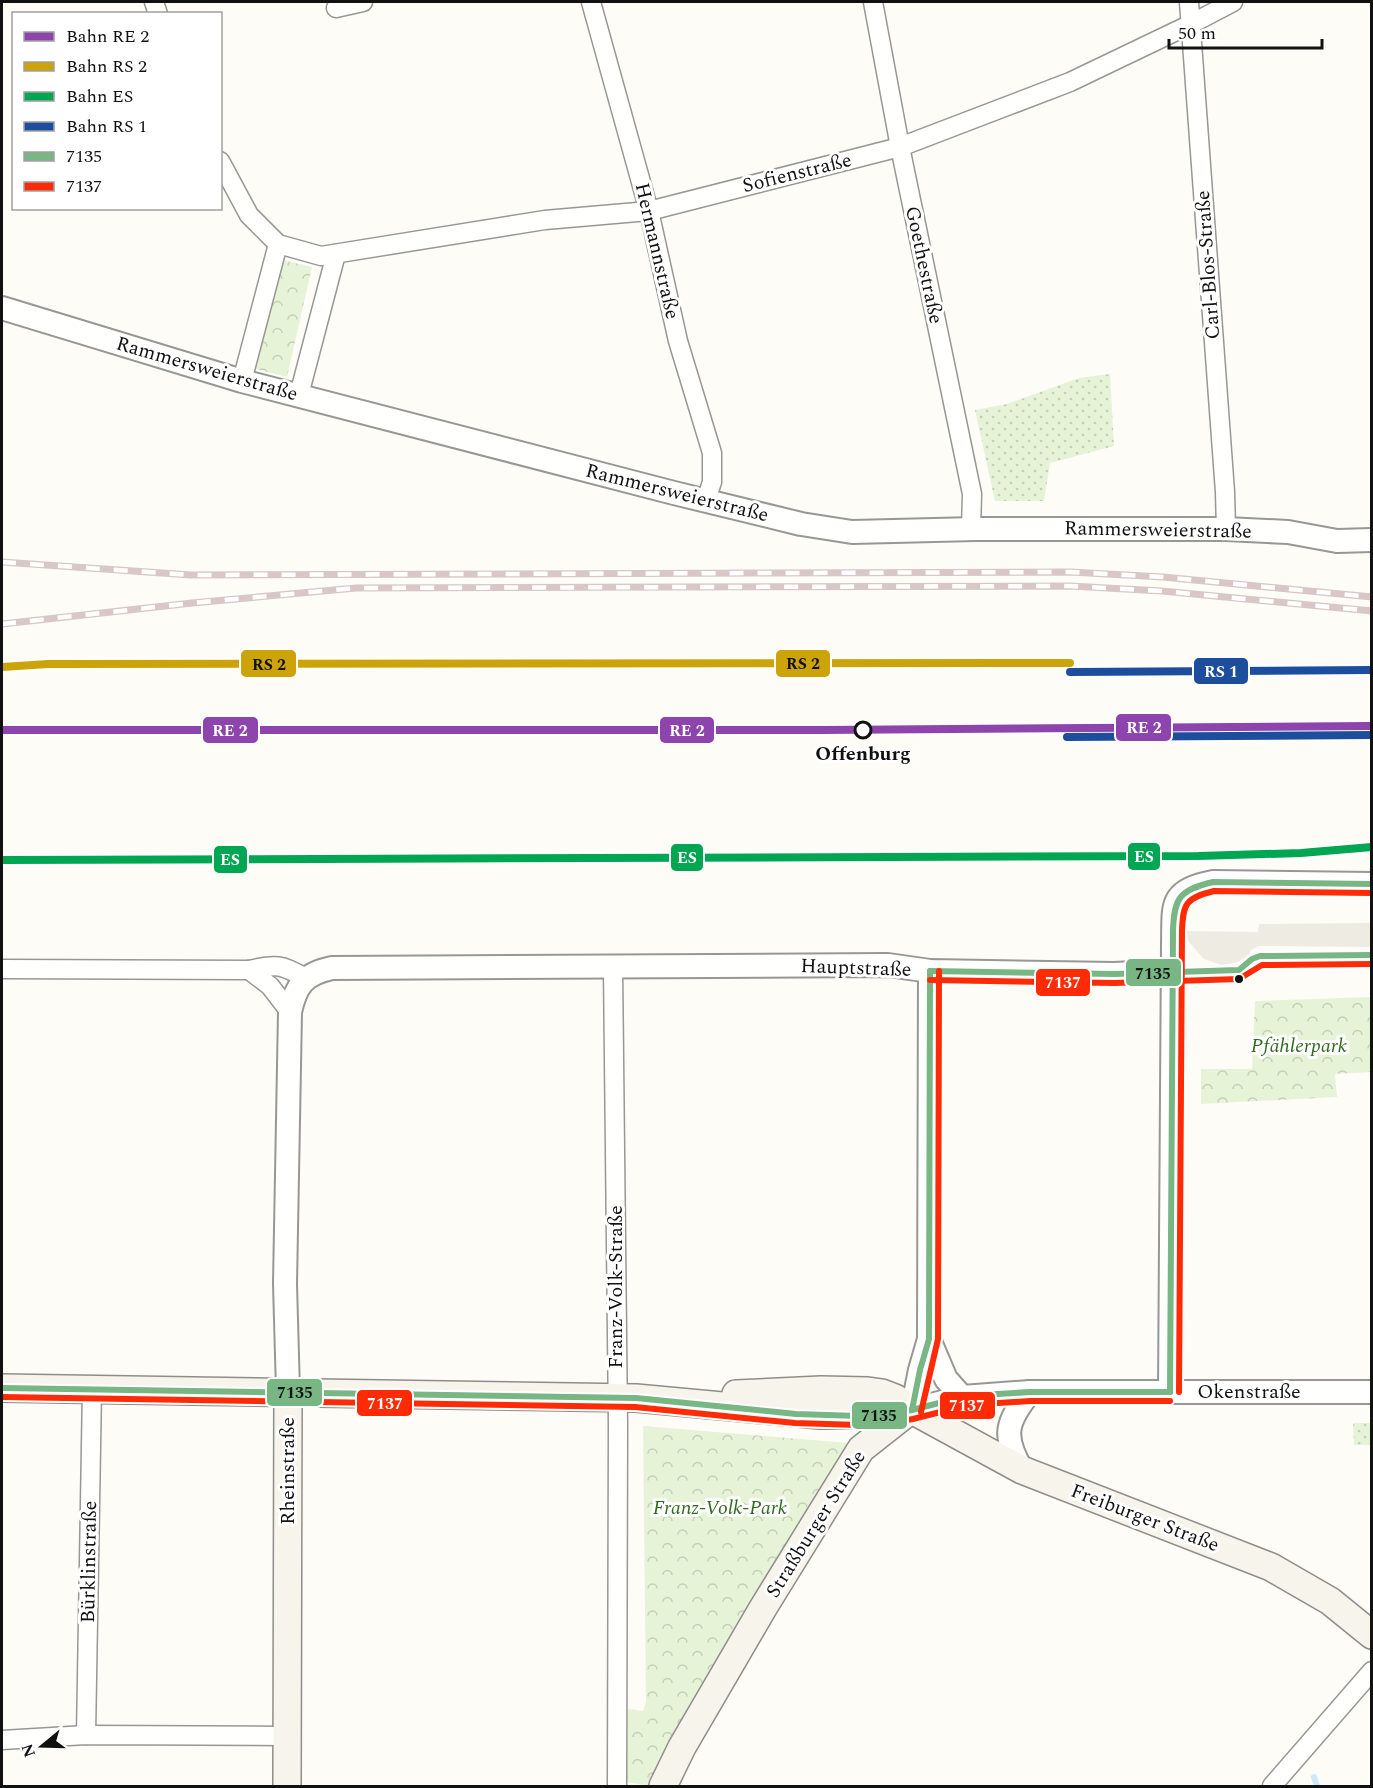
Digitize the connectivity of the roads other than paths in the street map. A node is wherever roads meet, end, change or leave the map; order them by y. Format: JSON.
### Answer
{"nodes":[{"id":1,"x":363,"y":2,"type":"edge"},
{"id":2,"x":591,"y":2,"type":"edge"},
{"id":3,"x":873,"y":2,"type":"edge"},
{"id":4,"x":1189,"y":2,"type":"edge"},
{"id":5,"x":1233,"y":2,"type":"edge"},
{"id":6,"x":336,"y":8,"type":"dead end"},
{"id":7,"x":1191,"y":24,"type":"junction"},
{"id":8,"x":900,"y":147,"type":"junction"},
{"id":9,"x":222,"y":165,"type":"edge"},
{"id":10,"x":649,"y":212,"type":"junction"},
{"id":11,"x":278,"y":244,"type":"junction"},
{"id":12,"x":336,"y":254,"type":"junction"},
{"id":13,"x":2,"y":308,"type":"edge"},
{"id":14,"x":242,"y":381,"type":"junction"},
{"id":15,"x":299,"y":394,"type":"junction"},
{"id":16,"x":706,"y":500,"type":"junction"},
{"id":17,"x":971,"y":529,"type":"junction"},
{"id":18,"x":1226,"y":529,"type":"junction"},
{"id":19,"x":1371,"y":540,"type":"edge"},
{"id":20,"x":1371,"y":884,"type":"edge"},
{"id":21,"x":613,"y":967,"type":"junction"},
{"id":22,"x":2,"y":969,"type":"edge"},
{"id":23,"x":249,"y":970,"type":"junction"},
{"id":24,"x":930,"y":971,"type":"junction"},
{"id":25,"x":1173,"y":971,"type":"junction"},
{"id":26,"x":306,"y":978,"type":"junction"},
{"id":27,"x":290,"y":1012,"type":"junction"},
{"id":28,"x":929,"y":1339,"type":"junction"},
{"id":29,"x":2,"y":1388,"type":"edge"},
{"id":30,"x":92,"y":1389,"type":"junction"},
{"id":31,"x":845,"y":1390,"type":"junction"},
{"id":32,"x":288,"y":1391,"type":"junction"},
{"id":33,"x":1030,"y":1392,"type":"junction"},
{"id":34,"x":1170,"y":1392,"type":"junction"},
{"id":35,"x":1371,"y":1392,"type":"edge"},
{"id":36,"x":962,"y":1397,"type":"junction"},
{"id":37,"x":626,"y":1398,"type":"junction"},
{"id":38,"x":912,"y":1410,"type":"junction"},
{"id":39,"x":858,"y":1416,"type":"junction"},
{"id":40,"x":861,"y":1449,"type":"junction"},
{"id":41,"x":1022,"y":1470,"type":"junction"},
{"id":42,"x":1371,"y":1635,"type":"edge"},
{"id":43,"x":1371,"y":1671,"type":"edge"},
{"id":44,"x":86,"y":1735,"type":"junction"},
{"id":45,"x":287,"y":1736,"type":"junction"},
{"id":46,"x":2,"y":1740,"type":"edge"},
{"id":47,"x":287,"y":1786,"type":"edge"},
{"id":48,"x":617,"y":1786,"type":"edge"},
{"id":49,"x":663,"y":1786,"type":"edge"},
{"id":50,"x":1272,"y":1786,"type":"edge"}],
"edges":[{"from":1,"to":6,"type":"street"},
{"from":2,"to":10,"type":"street","name":"Hermannstraße"},
{"from":3,"to":8,"type":"street","name":"Goethestraße"},
{"from":4,"to":7,"type":"street","name":"Carl-Blos-Straße"},
{"from":5,"to":7,"type":"street","name":"Sofienstraße"},
{"from":7,"to":8,"type":"street","name":"Sofienstraße"},
{"from":7,"to":18,"type":"street","name":"Carl-Blos-Straße"},
{"from":8,"to":10,"type":"street","name":"Sofienstraße"},
{"from":8,"to":17,"type":"street","name":"Goethestraße"},
{"from":9,"to":11,"type":"street"},
{"from":10,"to":12,"type":"street","name":"Sofienstraße"},
{"from":10,"to":16,"type":"street","name":"Hermannstraße"},
{"from":11,"to":12,"type":"street","name":"Sofienstraße"},
{"from":11,"to":14,"type":"street"},
{"from":12,"to":15,"type":"street"},
{"from":13,"to":14,"type":"street","name":"Rammersweierstraße"},
{"from":14,"to":15,"type":"street","name":"Rammersweierstraße"},
{"from":15,"to":16,"type":"street","name":"Rammersweierstraße"},
{"from":16,"to":17,"type":"street","name":"Rammersweierstraße"},
{"from":17,"to":18,"type":"street","name":"Rammersweierstraße"},
{"from":18,"to":19,"type":"street","name":"Rammersweierstraße"},
{"from":20,"to":25,"type":"street"},
{"from":21,"to":24,"type":"street","name":"Hauptstraße"},
{"from":21,"to":26,"type":"street","name":"Hauptstraße"},
{"from":21,"to":37,"type":"street","name":"Franz-Volk-Straße"},
{"from":22,"to":23,"type":"street"},
{"from":23,"to":26,"type":"street"},
{"from":23,"to":27,"type":"street"},
{"from":24,"to":25,"type":"street","name":"Hauptstraße"},
{"from":24,"to":28,"type":"street"},
{"from":25,"to":34,"type":"street"},
{"from":26,"to":27,"type":"street"},
{"from":27,"to":32,"type":"street","name":"Rheinstraße"},
{"from":28,"to":36,"type":"street"},
{"from":28,"to":38,"type":"street"},
{"from":29,"to":30,"type":"main road","name":"Okenstraße"},
{"from":30,"to":32,"type":"main road","name":"Okenstraße"},
{"from":30,"to":44,"type":"street","name":"Bürklinstraße"},
{"from":31,"to":37,"type":"main road","name":"Okenstraße"},
{"from":31,"to":38,"type":"main road","name":"Okenstraße"},
{"from":31,"to":39,"type":"main road"},
{"from":32,"to":37,"type":"main road","name":"Okenstraße"},
{"from":32,"to":45,"type":"main road","name":"Rheinstraße"},
{"from":33,"to":34,"type":"street","name":"Okenstraße"},
{"from":33,"to":36,"type":"street","name":"Okenstraße"},
{"from":33,"to":41,"type":"street"},
{"from":34,"to":35,"type":"street","name":"Okenstraße"},
{"from":36,"to":38,"type":"street","name":"Okenstraße"},
{"from":37,"to":39,"type":"main road","name":"Okenstraße"},
{"from":37,"to":48,"type":"street","name":"Franz-Volk-Straße"},
{"from":38,"to":39,"type":"main road","name":"Okenstraße"},
{"from":38,"to":40,"type":"main road","name":"Straßburger Straße"},
{"from":38,"to":41,"type":"main road","name":"Freiburger Straße"},
{"from":39,"to":40,"type":"main road"},
{"from":40,"to":49,"type":"main road","name":"Straßburger Straße"},
{"from":41,"to":42,"type":"main road","name":"Freiburger Straße"},
{"from":43,"to":50,"type":"street"},
{"from":44,"to":45,"type":"street"},
{"from":44,"to":46,"type":"street"},
{"from":45,"to":47,"type":"main road","name":"Rheinstraße"}]}
